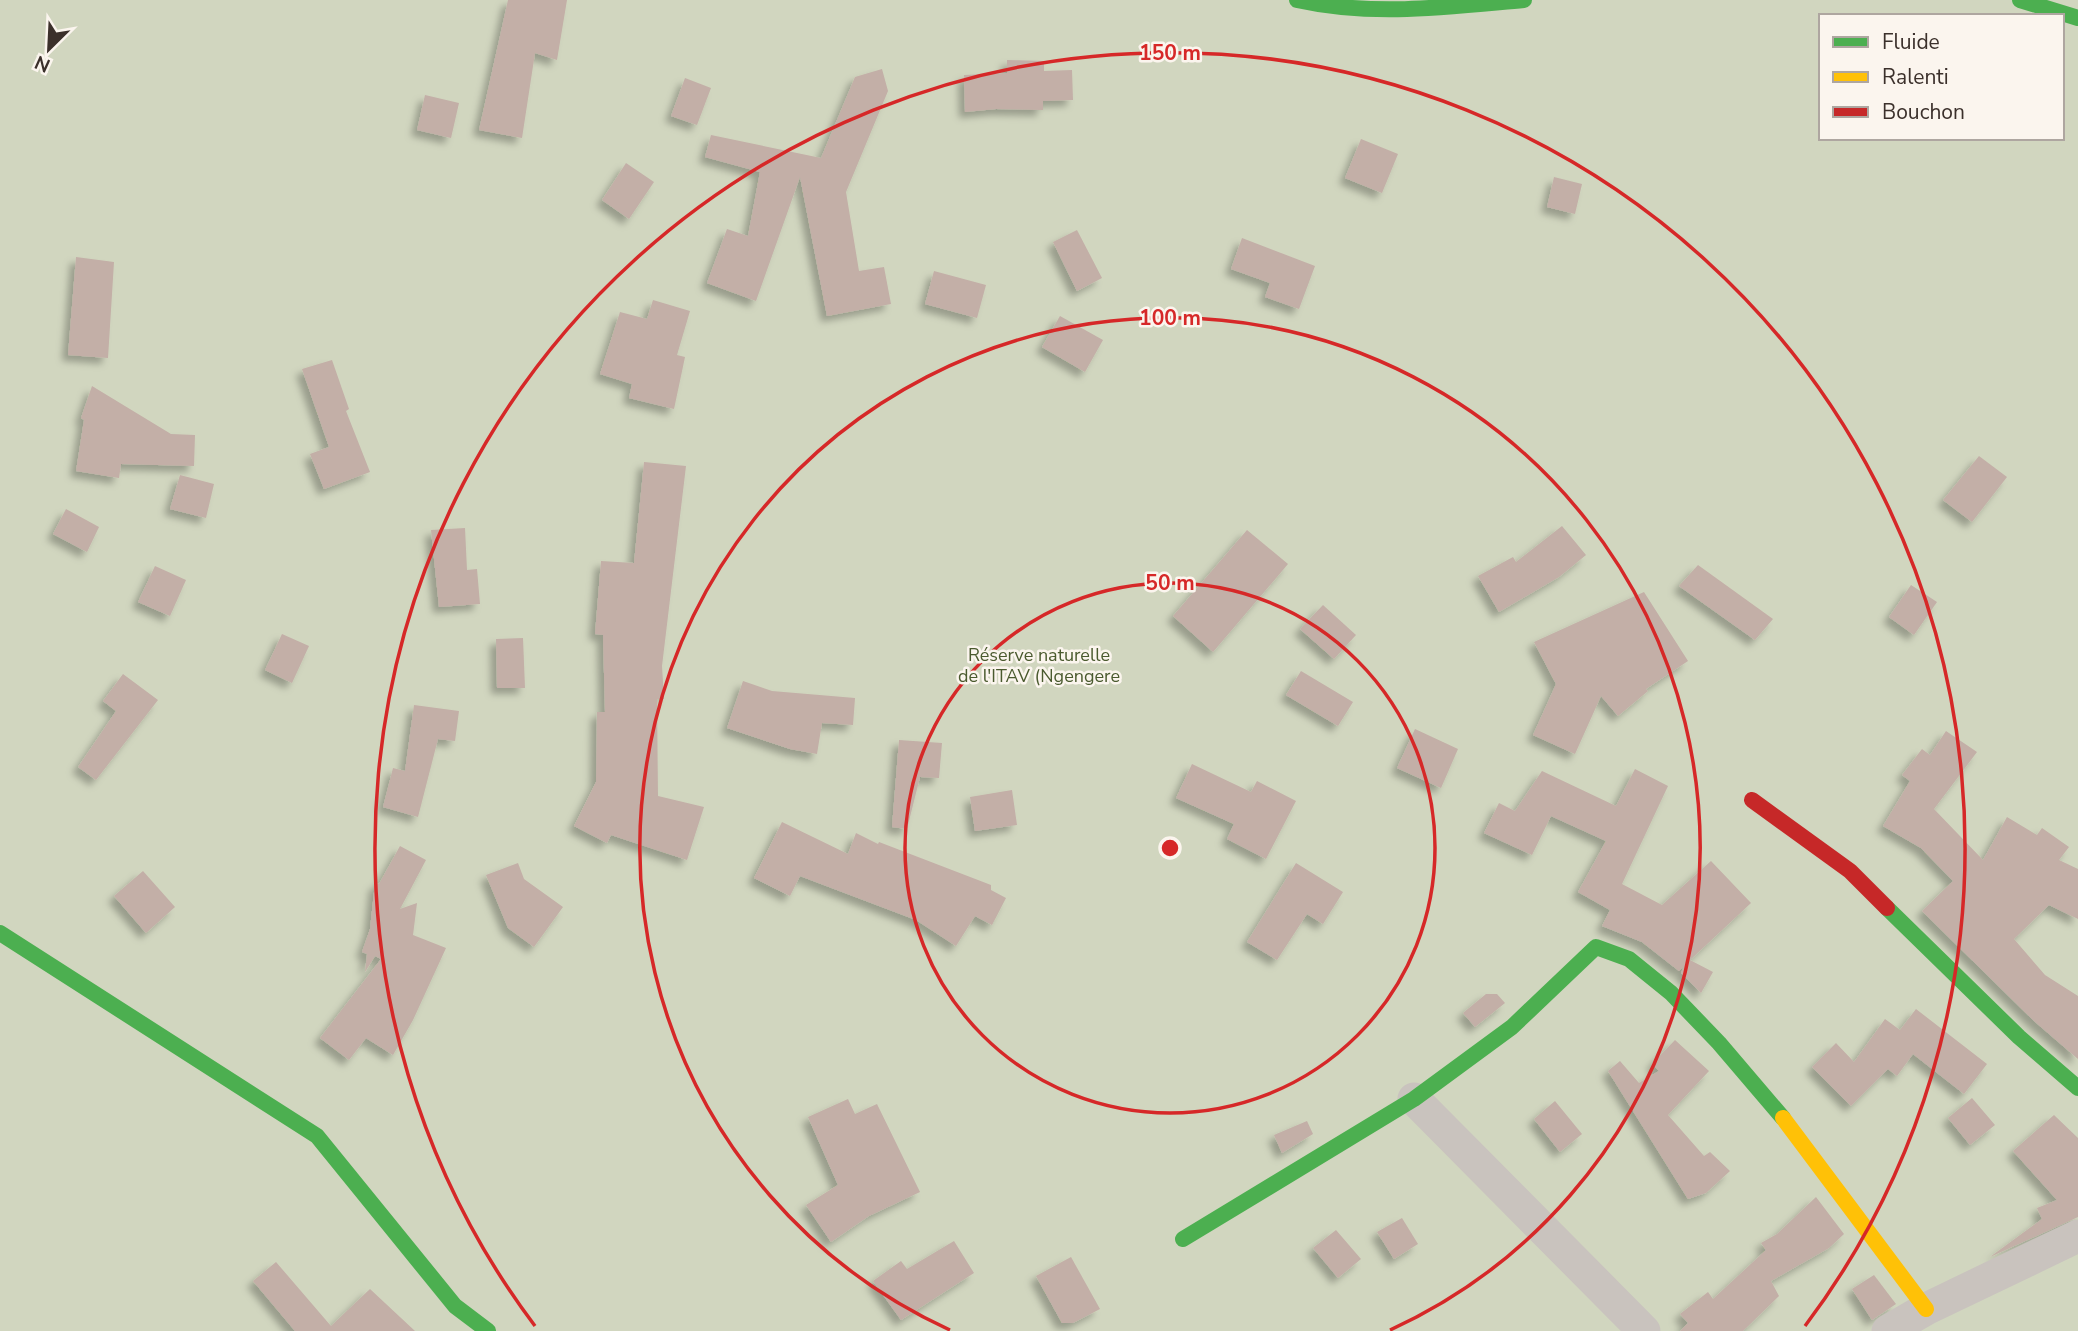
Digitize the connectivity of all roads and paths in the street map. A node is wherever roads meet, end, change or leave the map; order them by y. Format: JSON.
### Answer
{"nodes":[{"id":1,"x":1297,"y":0,"type":"edge"},
{"id":2,"x":1524,"y":0,"type":"edge"},
{"id":3,"x":2020,"y":0,"type":"edge"},
{"id":4,"x":2078,"y":18,"type":"edge"},
{"id":5,"x":1752,"y":800,"type":"dead end"},
{"id":6,"x":0,"y":933,"type":"edge"},
{"id":7,"x":2078,"y":1088,"type":"edge"},
{"id":8,"x":1414,"y":1099,"type":"junction"},
{"id":9,"x":2078,"y":1236,"type":"edge"},
{"id":10,"x":1183,"y":1239,"type":"dead end"},
{"id":11,"x":1926,"y":1309,"type":"junction"},
{"id":12,"x":488,"y":1331,"type":"edge"},
{"id":13,"x":1644,"y":1331,"type":"edge"},
{"id":14,"x":1888,"y":1331,"type":"edge"}],
"edges":[{"from":1,"to":2,"type":"street"},
{"from":3,"to":4,"type":"street"},
{"from":5,"to":7,"type":"street"},
{"from":6,"to":12,"type":"street"},
{"from":8,"to":10,"type":"street"},
{"from":8,"to":11,"type":"street"},
{"from":8,"to":13,"type":"street"},
{"from":9,"to":11,"type":"street"},
{"from":11,"to":14,"type":"street"}]}
